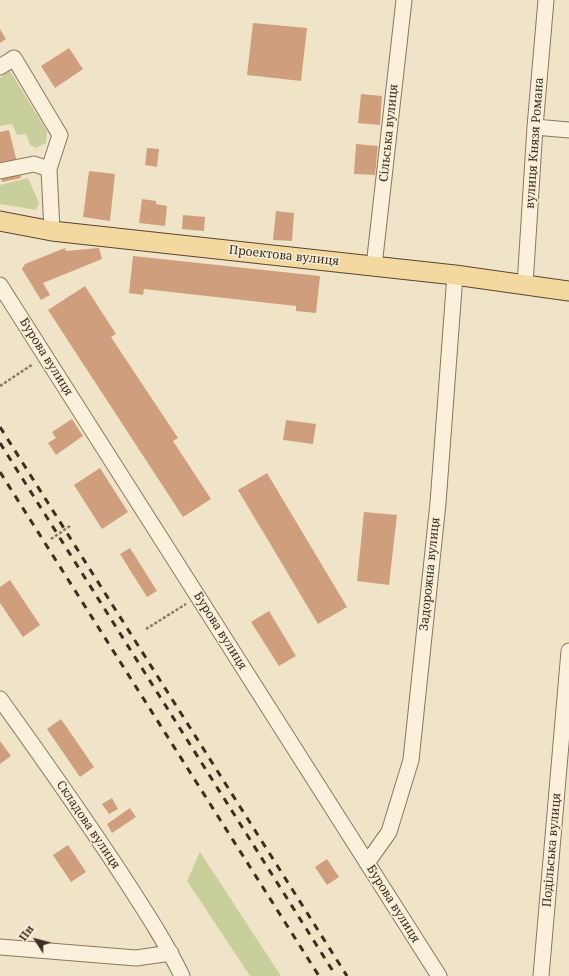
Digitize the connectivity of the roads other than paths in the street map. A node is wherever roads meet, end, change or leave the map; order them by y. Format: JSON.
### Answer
{"nodes":[{"id":1,"x":404,"y":0,"type":"edge"},
{"id":2,"x":546,"y":0,"type":"edge"},
{"id":3,"x":0,"y":67,"type":"edge"},
{"id":4,"x":535,"y":127,"type":"junction"},
{"id":5,"x":569,"y":130,"type":"edge"},
{"id":6,"x":49,"y":169,"type":"junction"},
{"id":7,"x":0,"y":171,"type":"edge"},
{"id":8,"x":0,"y":221,"type":"edge"},
{"id":9,"x":52,"y":231,"type":"junction"},
{"id":10,"x":374,"y":266,"type":"junction"},
{"id":11,"x":455,"y":275,"type":"junction"},
{"id":12,"x":0,"y":285,"type":"edge"},
{"id":13,"x":525,"y":285,"type":"junction"},
{"id":14,"x":569,"y":291,"type":"edge"},
{"id":15,"x":569,"y":652,"type":"edge"},
{"id":16,"x":0,"y":699,"type":"edge"},
{"id":17,"x":567,"y":710,"type":"edge"},
{"id":18,"x":367,"y":863,"type":"junction"},
{"id":19,"x":0,"y":947,"type":"edge"},
{"id":20,"x":171,"y":953,"type":"junction"},
{"id":21,"x":182,"y":976,"type":"edge"},
{"id":22,"x":439,"y":976,"type":"edge"},
{"id":23,"x":541,"y":976,"type":"edge"}],
"edges":[{"from":1,"to":10,"type":"street","name":"Сільська вулиця"},
{"from":2,"to":4,"type":"street","name":"вулиця Князя Романа"},
{"from":3,"to":6,"type":"street"},
{"from":4,"to":5,"type":"street"},
{"from":4,"to":13,"type":"street","name":"вулиця Князя Романа"},
{"from":6,"to":7,"type":"street"},
{"from":6,"to":9,"type":"street"},
{"from":8,"to":9,"type":"main road","name":"Проектова вулиця"},
{"from":9,"to":10,"type":"main road","name":"Проектова вулиця"},
{"from":10,"to":11,"type":"main road","name":"Проектова вулиця"},
{"from":11,"to":13,"type":"main road","name":"Проектова вулиця"},
{"from":11,"to":18,"type":"street","name":"Задорожна вулиця"},
{"from":12,"to":18,"type":"street","name":"Бурова вулиця"},
{"from":13,"to":14,"type":"main road","name":"Проектова вулиця"},
{"from":15,"to":17,"type":"street","name":"Подільська вулиця"},
{"from":16,"to":20,"type":"street","name":"Складова вулиця"},
{"from":17,"to":23,"type":"street","name":"Подільська вулиця"},
{"from":18,"to":22,"type":"street","name":"Бурова вулиця"},
{"from":19,"to":20,"type":"street"},
{"from":20,"to":21,"type":"street","name":"Складова вулиця"}]}
